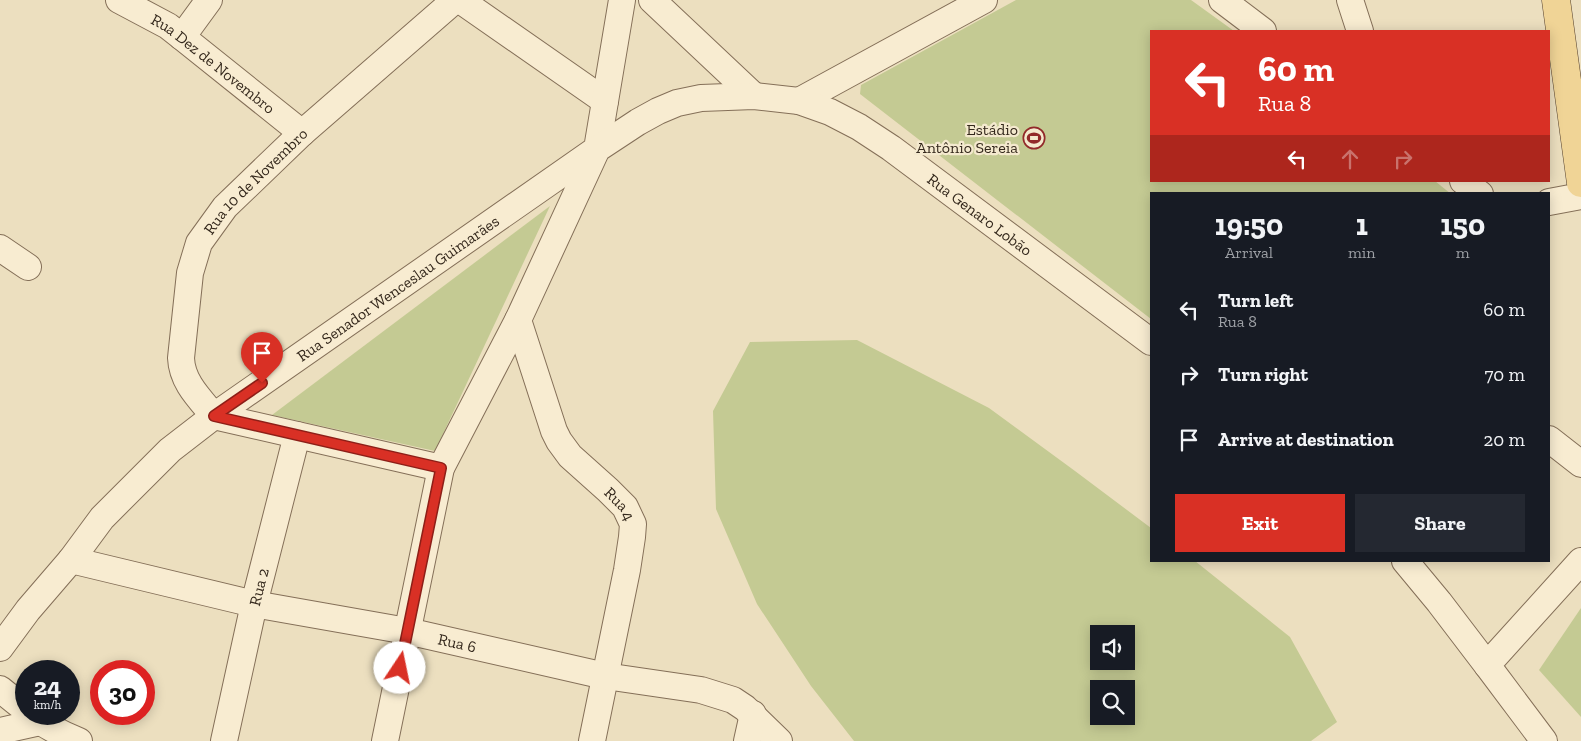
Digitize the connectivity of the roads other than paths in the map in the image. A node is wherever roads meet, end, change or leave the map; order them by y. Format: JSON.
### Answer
{"nodes":[{"id":1,"x":119,"y":0,"type":"edge"},
{"id":2,"x":209,"y":0,"type":"edge"},
{"id":3,"x":455,"y":0,"type":"edge"},
{"id":4,"x":460,"y":0,"type":"edge"},
{"id":5,"x":622,"y":0,"type":"edge"},
{"id":6,"x":652,"y":0,"type":"edge"},
{"id":7,"x":984,"y":0,"type":"edge"},
{"id":8,"x":1222,"y":0,"type":"edge"},
{"id":9,"x":1350,"y":0,"type":"edge"},
{"id":10,"x":1556,"y":0,"type":"edge"},
{"id":11,"x":1262,"y":30,"type":"edge"},
{"id":12,"x":1360,"y":30,"type":"edge"},
{"id":13,"x":182,"y":37,"type":"junction"},
{"id":14,"x":754,"y":96,"type":"junction"},
{"id":15,"x":605,"y":101,"type":"junction"},
{"id":16,"x":799,"y":101,"type":"junction"},
{"id":17,"x":302,"y":133,"type":"junction"},
{"id":18,"x":597,"y":149,"type":"junction"},
{"id":19,"x":1464,"y":182,"type":"edge"},
{"id":20,"x":1581,"y":183,"type":"edge"},
{"id":21,"x":1477,"y":192,"type":"edge"},
{"id":22,"x":1581,"y":196,"type":"edge"},
{"id":23,"x":1550,"y":202,"type":"edge"},
{"id":24,"x":0,"y":248,"type":"edge"},
{"id":25,"x":28,"y":267,"type":"dead end"},
{"id":26,"x":518,"y":320,"type":"junction"},
{"id":27,"x":1150,"y":341,"type":"edge"},
{"id":28,"x":214,"y":416,"type":"junction"},
{"id":29,"x":297,"y":435,"type":"junction"},
{"id":30,"x":1550,"y":440,"type":"edge"},
{"id":31,"x":1581,"y":464,"type":"edge"},
{"id":32,"x":441,"y":468,"type":"junction"},
{"id":33,"x":71,"y":560,"type":"junction"},
{"id":34,"x":1581,"y":561,"type":"edge"},
{"id":35,"x":1406,"y":562,"type":"edge"},
{"id":36,"x":254,"y":604,"type":"junction"},
{"id":37,"x":407,"y":631,"type":"junction"},
{"id":38,"x":0,"y":648,"type":"edge"},
{"id":39,"x":1487,"y":665,"type":"junction"},
{"id":40,"x":605,"y":676,"type":"junction"},
{"id":41,"x":0,"y":688,"type":"edge"},
{"id":42,"x":15,"y":701,"type":"edge"},
{"id":43,"x":753,"y":714,"type":"junction"},
{"id":44,"x":15,"y":724,"type":"edge"},
{"id":45,"x":47,"y":725,"type":"edge"},
{"id":46,"x":0,"y":731,"type":"edge"},
{"id":47,"x":69,"y":739,"type":"edge"},
{"id":48,"x":224,"y":741,"type":"edge"},
{"id":49,"x":385,"y":741,"type":"edge"},
{"id":50,"x":592,"y":741,"type":"edge"},
{"id":51,"x":747,"y":741,"type":"edge"},
{"id":52,"x":779,"y":741,"type":"edge"},
{"id":53,"x":1544,"y":741,"type":"edge"}],
"edges":[{"from":1,"to":13,"type":"street","name":"Rua Dez de Novembro"},
{"from":2,"to":13,"type":"street"},
{"from":3,"to":17,"type":"street","name":"Rua 10 de Novembro"},
{"from":4,"to":15,"type":"street"},
{"from":5,"to":15,"type":"street"},
{"from":6,"to":14,"type":"street"},
{"from":7,"to":16,"type":"street"},
{"from":8,"to":11,"type":"street"},
{"from":9,"to":12,"type":"street"},
{"from":10,"to":20,"type":"main road"},
{"from":13,"to":17,"type":"street","name":"Rua Dez de Novembro"},
{"from":14,"to":16,"type":"street","name":"Rua Senador Wenceslau Guimarães"},
{"from":14,"to":18,"type":"street","name":"Rua Senador Wenceslau Guimarães"},
{"from":15,"to":18,"type":"street"},
{"from":16,"to":27,"type":"street","name":"Rua Genaro Lobão"},
{"from":17,"to":28,"type":"street","name":"Rua 10 de Novembro"},
{"from":18,"to":26,"type":"street"},
{"from":18,"to":28,"type":"street","name":"Rua Senador Wenceslau Guimarães"},
{"from":19,"to":21,"type":"street"},
{"from":22,"to":23,"type":"street"},
{"from":24,"to":25,"type":"street"},
{"from":26,"to":32,"type":"street"},
{"from":26,"to":40,"type":"street","name":"Rua 4"},
{"from":28,"to":29,"type":"street"},
{"from":28,"to":33,"type":"street","name":"Rua Senador Wenceslau Guimarães"},
{"from":29,"to":32,"type":"street"},
{"from":29,"to":36,"type":"street","name":"Rua 2"},
{"from":30,"to":31,"type":"street"},
{"from":32,"to":37,"type":"street"},
{"from":33,"to":36,"type":"street","name":"Rua 6"},
{"from":33,"to":38,"type":"street","name":"Rua Senador Wenceslau Guimarães"},
{"from":34,"to":39,"type":"street"},
{"from":35,"to":39,"type":"street"},
{"from":36,"to":37,"type":"street","name":"Rua 6"},
{"from":36,"to":48,"type":"street","name":"Rua 2"},
{"from":37,"to":40,"type":"street","name":"Rua 6"},
{"from":37,"to":49,"type":"street"},
{"from":39,"to":53,"type":"street"},
{"from":40,"to":43,"type":"street","name":"Rua 6"},
{"from":40,"to":50,"type":"street","name":"Rua 4"},
{"from":41,"to":42,"type":"street"},
{"from":43,"to":51,"type":"street"},
{"from":43,"to":52,"type":"street","name":"Rua 6"},
{"from":44,"to":46,"type":"street"},
{"from":45,"to":47,"type":"street"}]}
